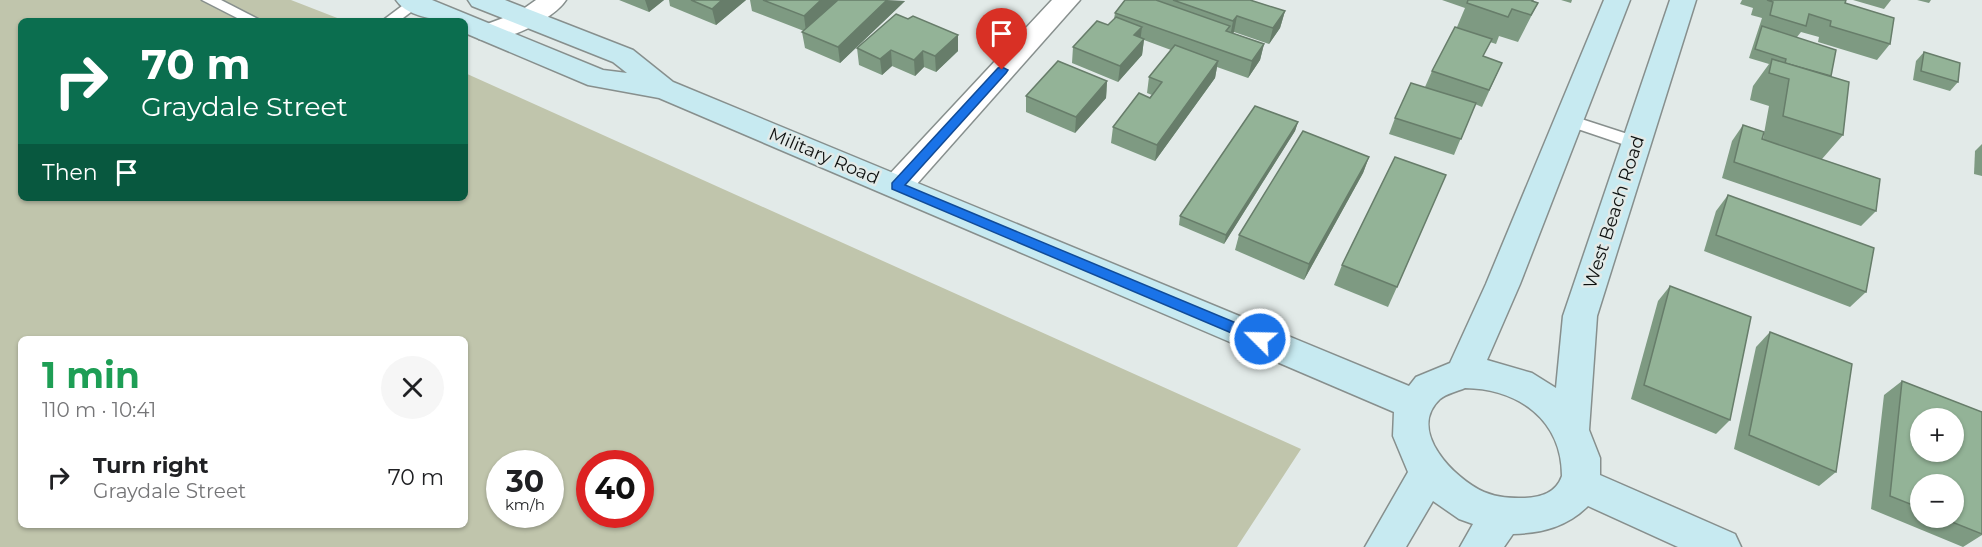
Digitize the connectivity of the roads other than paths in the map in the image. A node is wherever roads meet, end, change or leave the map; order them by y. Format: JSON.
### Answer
{"nodes":[{"id":1,"x":209,"y":0,"type":"edge"},
{"id":2,"x":482,"y":0,"type":"edge"},
{"id":3,"x":553,"y":0,"type":"edge"},
{"id":4,"x":1067,"y":0,"type":"edge"},
{"id":5,"x":1617,"y":0,"type":"edge"},
{"id":6,"x":1683,"y":0,"type":"edge"},
{"id":7,"x":415,"y":1,"type":"edge"},
{"id":8,"x":248,"y":18,"type":"edge"},
{"id":9,"x":393,"y":18,"type":"edge"},
{"id":10,"x":453,"y":18,"type":"edge"},
{"id":11,"x":528,"y":18,"type":"junction"},
{"id":12,"x":477,"y":28,"type":"edge"},
{"id":13,"x":665,"y":89,"type":"junction"},
{"id":14,"x":1569,"y":120,"type":"junction"},
{"id":15,"x":1637,"y":143,"type":"junction"},
{"id":16,"x":897,"y":186,"type":"junction"},
{"id":17,"x":1463,"y":373,"type":"junction"},
{"id":18,"x":1414,"y":404,"type":"junction"},
{"id":19,"x":1571,"y":429,"type":"junction"},
{"id":20,"x":1428,"y":473,"type":"junction"},
{"id":21,"x":1580,"y":484,"type":"junction"},
{"id":22,"x":1503,"y":516,"type":"junction"},
{"id":23,"x":1385,"y":547,"type":"edge"},
{"id":24,"x":1480,"y":547,"type":"edge"},
{"id":25,"x":1721,"y":547,"type":"edge"}],
"edges":[{"from":1,"to":8,"type":"lane"},
{"from":2,"to":11,"type":"street","name":"Military Road"},
{"from":3,"to":11,"type":"street"},
{"from":4,"to":16,"type":"street"},
{"from":5,"to":14,"type":"street"},
{"from":6,"to":15,"type":"street","name":"West Beach Road"},
{"from":7,"to":9,"type":"lane"},
{"from":7,"to":10,"type":"street"},
{"from":11,"to":12,"type":"street"},
{"from":11,"to":13,"type":"street","name":"Military Road"},
{"from":12,"to":13,"type":"street","name":"Military Road"},
{"from":13,"to":16,"type":"street","name":"Military Road"},
{"from":14,"to":15,"type":"lane"},
{"from":14,"to":17,"type":"street"},
{"from":15,"to":19,"type":"street","name":"West Beach Road"},
{"from":16,"to":18,"type":"street","name":"Military Road"},
{"from":17,"to":18,"type":"street"},
{"from":17,"to":19,"type":"street"},
{"from":18,"to":20,"type":"street"},
{"from":19,"to":21,"type":"street"},
{"from":20,"to":22,"type":"street"},
{"from":20,"to":23,"type":"street"},
{"from":21,"to":22,"type":"street"},
{"from":21,"to":25,"type":"street"},
{"from":22,"to":24,"type":"street"}]}
